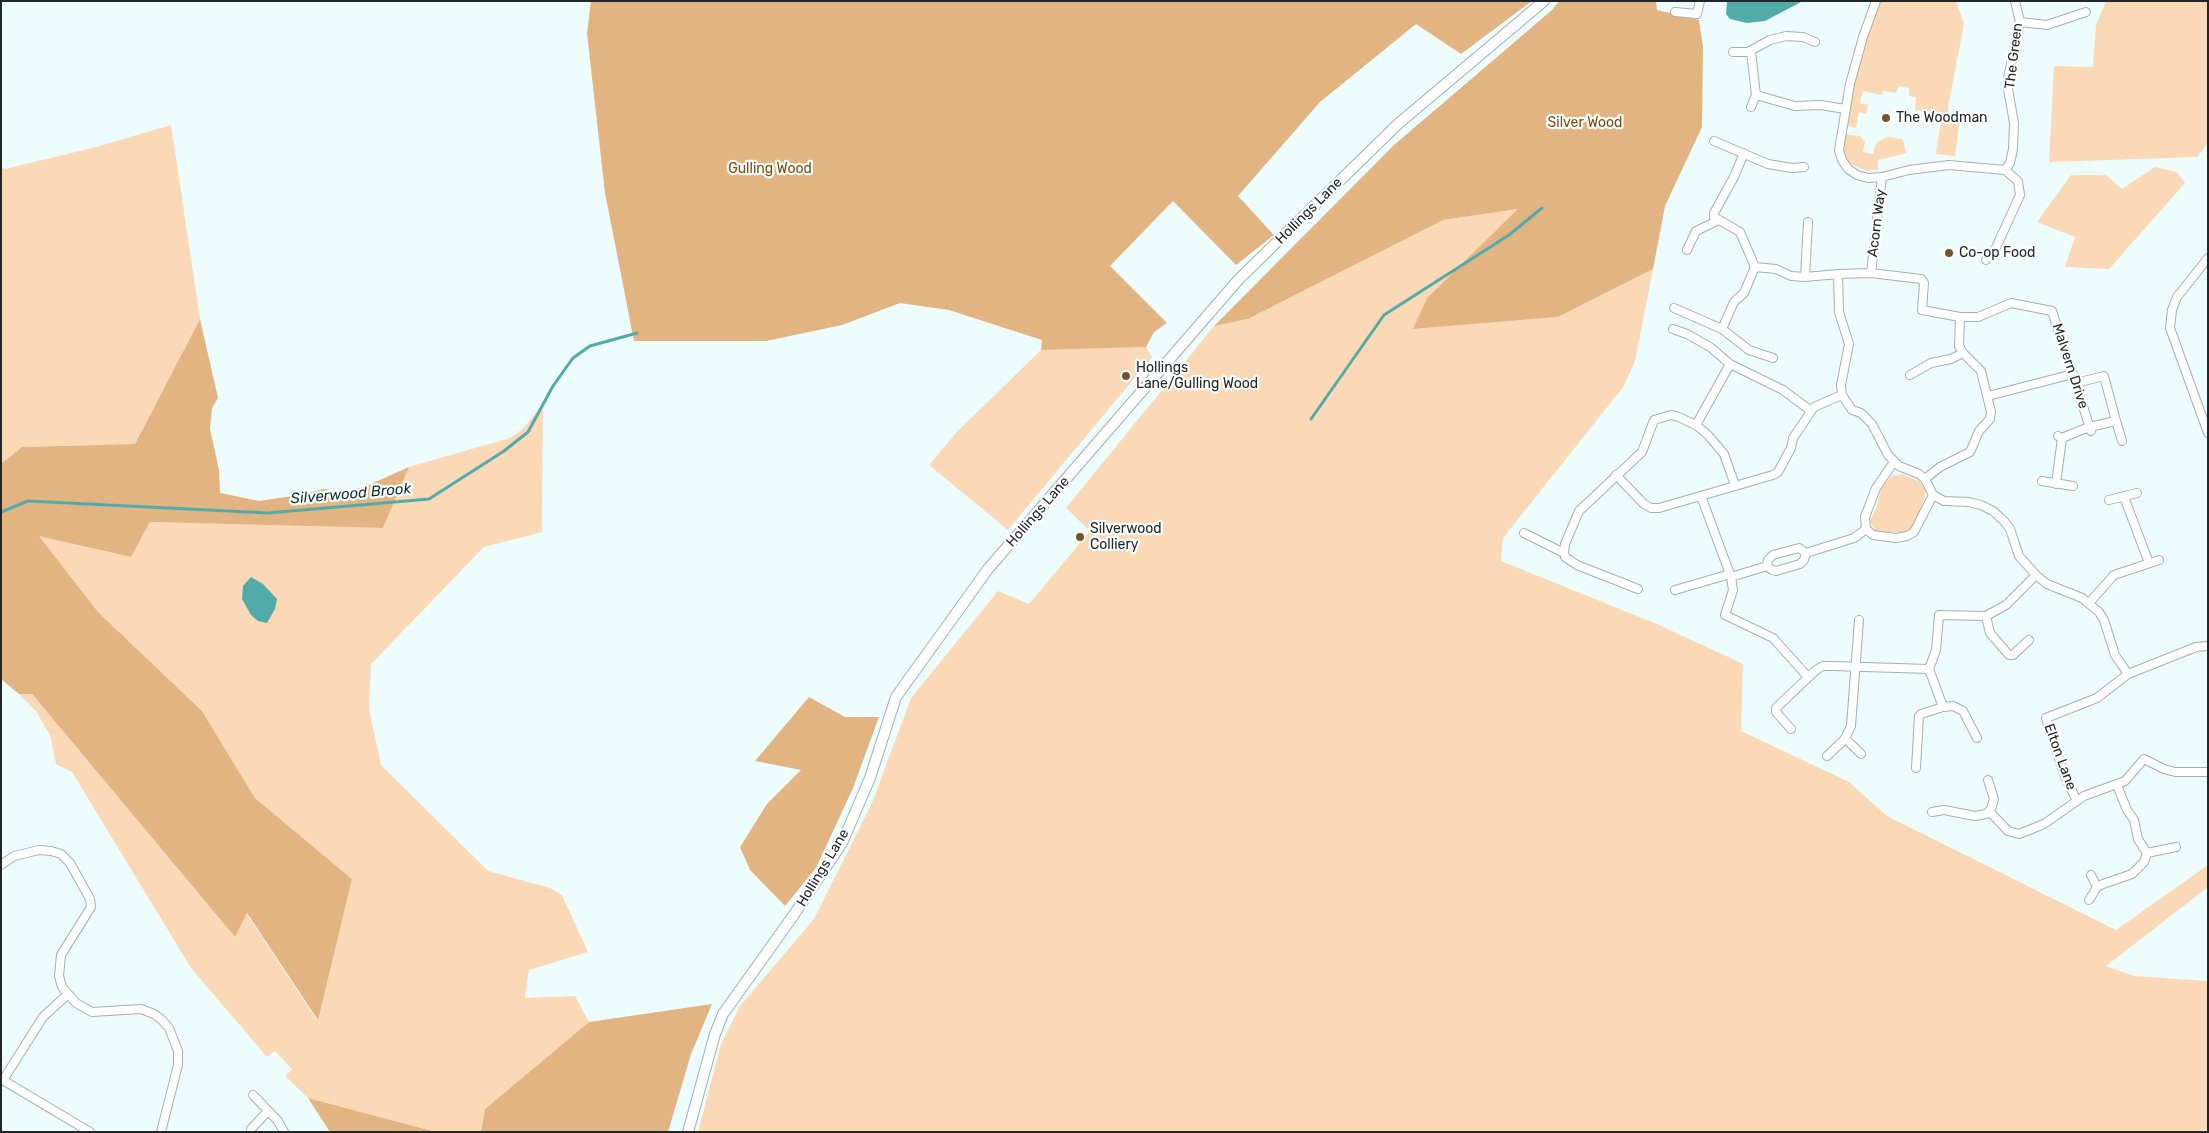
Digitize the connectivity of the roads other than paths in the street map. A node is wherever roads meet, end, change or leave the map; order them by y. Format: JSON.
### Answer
{"nodes":[{"id":1,"x":1544,"y":1,"type":"edge"},
{"id":2,"x":1700,"y":1,"type":"edge"},
{"id":3,"x":1876,"y":1,"type":"edge"},
{"id":4,"x":2015,"y":1,"type":"edge"},
{"id":5,"x":1675,"y":12,"type":"dead end"},
{"id":6,"x":2086,"y":12,"type":"dead end"},
{"id":7,"x":2020,"y":22,"type":"junction"},
{"id":8,"x":1816,"y":42,"type":"dead end"},
{"id":9,"x":1751,"y":51,"type":"junction"},
{"id":10,"x":1733,"y":52,"type":"dead end"},
{"id":11,"x":1756,"y":95,"type":"junction"},
{"id":12,"x":1751,"y":107,"type":"dead end"},
{"id":13,"x":1845,"y":109,"type":"junction"},
{"id":14,"x":1714,"y":141,"type":"dead end"},
{"id":15,"x":1744,"y":153,"type":"junction"},
{"id":16,"x":1804,"y":167,"type":"dead end"},
{"id":17,"x":2005,"y":170,"type":"junction"},
{"id":18,"x":1882,"y":177,"type":"junction"},
{"id":19,"x":1717,"y":221,"type":"junction"},
{"id":20,"x":1808,"y":222,"type":"dead end"},
{"id":21,"x":1687,"y":250,"type":"dead end"},
{"id":22,"x":2208,"y":258,"type":"edge"},
{"id":23,"x":1986,"y":260,"type":"dead end"},
{"id":24,"x":1755,"y":267,"type":"junction"},
{"id":25,"x":1871,"y":273,"type":"junction"},
{"id":26,"x":1838,"y":274,"type":"junction"},
{"id":27,"x":1805,"y":277,"type":"junction"},
{"id":28,"x":1674,"y":308,"type":"dead end"},
{"id":29,"x":1960,"y":317,"type":"junction"},
{"id":30,"x":1673,"y":329,"type":"dead end"},
{"id":31,"x":1722,"y":329,"type":"junction"},
{"id":32,"x":1963,"y":353,"type":"junction"},
{"id":33,"x":1773,"y":358,"type":"dead end"},
{"id":34,"x":1730,"y":364,"type":"junction"},
{"id":35,"x":2073,"y":374,"type":"junction"},
{"id":36,"x":1910,"y":375,"type":"dead end"},
{"id":37,"x":2076,"y":383,"type":"junction"},
{"id":38,"x":1842,"y":395,"type":"junction"},
{"id":39,"x":1988,"y":396,"type":"junction"},
{"id":40,"x":1811,"y":411,"type":"junction"},
{"id":41,"x":2116,"y":421,"type":"junction"},
{"id":42,"x":1696,"y":425,"type":"junction"},
{"id":43,"x":2090,"y":429,"type":"junction"},
{"id":44,"x":2208,"y":433,"type":"edge"},
{"id":45,"x":2122,"y":440,"type":"dead end"},
{"id":46,"x":1894,"y":462,"type":"junction"},
{"id":47,"x":1616,"y":475,"type":"junction"},
{"id":48,"x":1925,"y":479,"type":"junction"},
{"id":49,"x":2042,"y":481,"type":"dead end"},
{"id":50,"x":2056,"y":484,"type":"junction"},
{"id":51,"x":1735,"y":485,"type":"junction"},
{"id":52,"x":2073,"y":486,"type":"dead end"},
{"id":53,"x":2137,"y":493,"type":"dead end"},
{"id":54,"x":1933,"y":495,"type":"junction"},
{"id":55,"x":1701,"y":496,"type":"junction"},
{"id":56,"x":2124,"y":497,"type":"junction"},
{"id":57,"x":2109,"y":500,"type":"dead end"},
{"id":58,"x":1866,"y":529,"type":"junction"},
{"id":59,"x":1524,"y":534,"type":"dead end"},
{"id":60,"x":1564,"y":553,"type":"junction"},
{"id":61,"x":1806,"y":554,"type":"junction"},
{"id":62,"x":2159,"y":560,"type":"dead end"},
{"id":63,"x":2149,"y":563,"type":"junction"},
{"id":64,"x":1767,"y":566,"type":"junction"},
{"id":65,"x":1730,"y":575,"type":"junction"},
{"id":66,"x":2036,"y":575,"type":"junction"},
{"id":67,"x":1638,"y":589,"type":"dead end"},
{"id":68,"x":1675,"y":590,"type":"dead end"},
{"id":69,"x":2089,"y":603,"type":"junction"},
{"id":70,"x":1986,"y":616,"type":"junction"},
{"id":71,"x":1859,"y":620,"type":"dead end"},
{"id":72,"x":2028,"y":640,"type":"dead end"},
{"id":73,"x":2208,"y":646,"type":"edge"},
{"id":74,"x":1856,"y":666,"type":"junction"},
{"id":75,"x":1929,"y":669,"type":"junction"},
{"id":76,"x":2128,"y":674,"type":"junction"},
{"id":77,"x":1808,"y":678,"type":"junction"},
{"id":78,"x":1943,"y":707,"type":"junction"},
{"id":79,"x":1791,"y":729,"type":"dead end"},
{"id":80,"x":1846,"y":738,"type":"junction"},
{"id":81,"x":1977,"y":738,"type":"dead end"},
{"id":82,"x":1861,"y":754,"type":"dead end"},
{"id":83,"x":1827,"y":756,"type":"dead end"},
{"id":84,"x":1916,"y":768,"type":"dead end"},
{"id":85,"x":2208,"y":772,"type":"edge"},
{"id":86,"x":1988,"y":780,"type":"dead end"},
{"id":87,"x":2117,"y":784,"type":"junction"},
{"id":88,"x":2076,"y":801,"type":"junction"},
{"id":89,"x":1932,"y":812,"type":"dead end"},
{"id":90,"x":1989,"y":812,"type":"junction"},
{"id":91,"x":2176,"y":847,"type":"dead end"},
{"id":92,"x":2147,"y":853,"type":"junction"},
{"id":93,"x":1,"y":865,"type":"edge"},
{"id":94,"x":2091,"y":874,"type":"dead end"},
{"id":95,"x":2097,"y":887,"type":"junction"},
{"id":96,"x":2089,"y":900,"type":"dead end"},
{"id":97,"x":67,"y":995,"type":"junction"},
{"id":98,"x":2,"y":1079,"type":"edge"},
{"id":99,"x":253,"y":1095,"type":"dead end"},
{"id":100,"x":268,"y":1111,"type":"junction"},
{"id":101,"x":251,"y":1129,"type":"dead end"},
{"id":102,"x":90,"y":1132,"type":"edge"},
{"id":103,"x":161,"y":1132,"type":"edge"},
{"id":104,"x":284,"y":1132,"type":"edge"},
{"id":105,"x":688,"y":1132,"type":"edge"}],
"edges":[{"from":1,"to":105,"type":"street","name":"Hollings Lane"},
{"from":2,"to":5,"type":"street"},
{"from":3,"to":13,"type":"street"},
{"from":4,"to":7,"type":"street","name":"The Green"},
{"from":6,"to":7,"type":"street"},
{"from":7,"to":17,"type":"street","name":"The Green"},
{"from":8,"to":9,"type":"street"},
{"from":9,"to":10,"type":"street"},
{"from":9,"to":11,"type":"street"},
{"from":11,"to":12,"type":"street"},
{"from":11,"to":13,"type":"street"},
{"from":13,"to":18,"type":"street"},
{"from":14,"to":15,"type":"street"},
{"from":15,"to":16,"type":"street"},
{"from":15,"to":19,"type":"street"},
{"from":17,"to":18,"type":"street","name":"Acorn Way"},
{"from":17,"to":23,"type":"street"},
{"from":18,"to":25,"type":"street","name":"Acorn Way"},
{"from":19,"to":21,"type":"street"},
{"from":19,"to":24,"type":"street"},
{"from":20,"to":27,"type":"street"},
{"from":22,"to":44,"type":"street"},
{"from":24,"to":27,"type":"street"},
{"from":24,"to":31,"type":"street"},
{"from":25,"to":26,"type":"street"},
{"from":25,"to":29,"type":"street"},
{"from":26,"to":27,"type":"street"},
{"from":26,"to":38,"type":"street"},
{"from":28,"to":31,"type":"street"},
{"from":29,"to":32,"type":"street"},
{"from":29,"to":35,"type":"street","name":"Malvern Drive"},
{"from":30,"to":34,"type":"street"},
{"from":31,"to":33,"type":"street"},
{"from":32,"to":36,"type":"street"},
{"from":32,"to":39,"type":"street"},
{"from":34,"to":40,"type":"street"},
{"from":34,"to":42,"type":"street"},
{"from":35,"to":37,"type":"street","name":"Malvern Drive"},
{"from":35,"to":39,"type":"street"},
{"from":37,"to":41,"type":"street"},
{"from":37,"to":43,"type":"street","name":"Malvern Drive"},
{"from":38,"to":40,"type":"street"},
{"from":38,"to":46,"type":"street"},
{"from":39,"to":48,"type":"street"},
{"from":40,"to":51,"type":"street"},
{"from":41,"to":43,"type":"street"},
{"from":41,"to":45,"type":"street"},
{"from":42,"to":47,"type":"street"},
{"from":42,"to":51,"type":"street"},
{"from":43,"to":50,"type":"street","name":"Malvern Drive"},
{"from":46,"to":48,"type":"street"},
{"from":46,"to":58,"type":"street"},
{"from":47,"to":55,"type":"street"},
{"from":47,"to":60,"type":"street"},
{"from":48,"to":54,"type":"street"},
{"from":49,"to":50,"type":"street"},
{"from":50,"to":52,"type":"street"},
{"from":51,"to":55,"type":"street"},
{"from":53,"to":56,"type":"street"},
{"from":54,"to":58,"type":"street"},
{"from":54,"to":66,"type":"street"},
{"from":55,"to":65,"type":"street"},
{"from":56,"to":57,"type":"street"},
{"from":56,"to":63,"type":"street"},
{"from":58,"to":61,"type":"street"},
{"from":59,"to":60,"type":"street"},
{"from":60,"to":67,"type":"street"},
{"from":61,"to":64,"type":"street"},
{"from":61,"to":64,"type":"street"},
{"from":62,"to":63,"type":"street"},
{"from":63,"to":69,"type":"street"},
{"from":64,"to":65,"type":"street"},
{"from":65,"to":68,"type":"street"},
{"from":65,"to":77,"type":"street"},
{"from":66,"to":69,"type":"street"},
{"from":66,"to":70,"type":"street"},
{"from":69,"to":76,"type":"street"},
{"from":70,"to":72,"type":"street"},
{"from":70,"to":75,"type":"street"},
{"from":71,"to":74,"type":"street"},
{"from":73,"to":76,"type":"street","name":"Elton Lane"},
{"from":74,"to":75,"type":"street"},
{"from":74,"to":77,"type":"street"},
{"from":74,"to":80,"type":"street"},
{"from":75,"to":78,"type":"street"},
{"from":76,"to":88,"type":"street","name":"Elton Lane"},
{"from":77,"to":79,"type":"street"},
{"from":78,"to":81,"type":"street"},
{"from":78,"to":84,"type":"street"},
{"from":80,"to":82,"type":"street"},
{"from":80,"to":83,"type":"street"},
{"from":85,"to":87,"type":"street"},
{"from":86,"to":90,"type":"street"},
{"from":87,"to":88,"type":"street"},
{"from":87,"to":92,"type":"street"},
{"from":88,"to":90,"type":"street"},
{"from":89,"to":90,"type":"street"},
{"from":91,"to":92,"type":"street"},
{"from":92,"to":95,"type":"street"},
{"from":93,"to":97,"type":"street"},
{"from":94,"to":95,"type":"street"},
{"from":95,"to":96,"type":"street"},
{"from":97,"to":98,"type":"street"},
{"from":97,"to":103,"type":"street"},
{"from":98,"to":102,"type":"street"},
{"from":99,"to":100,"type":"street"},
{"from":100,"to":101,"type":"street"},
{"from":100,"to":104,"type":"street"}]}
